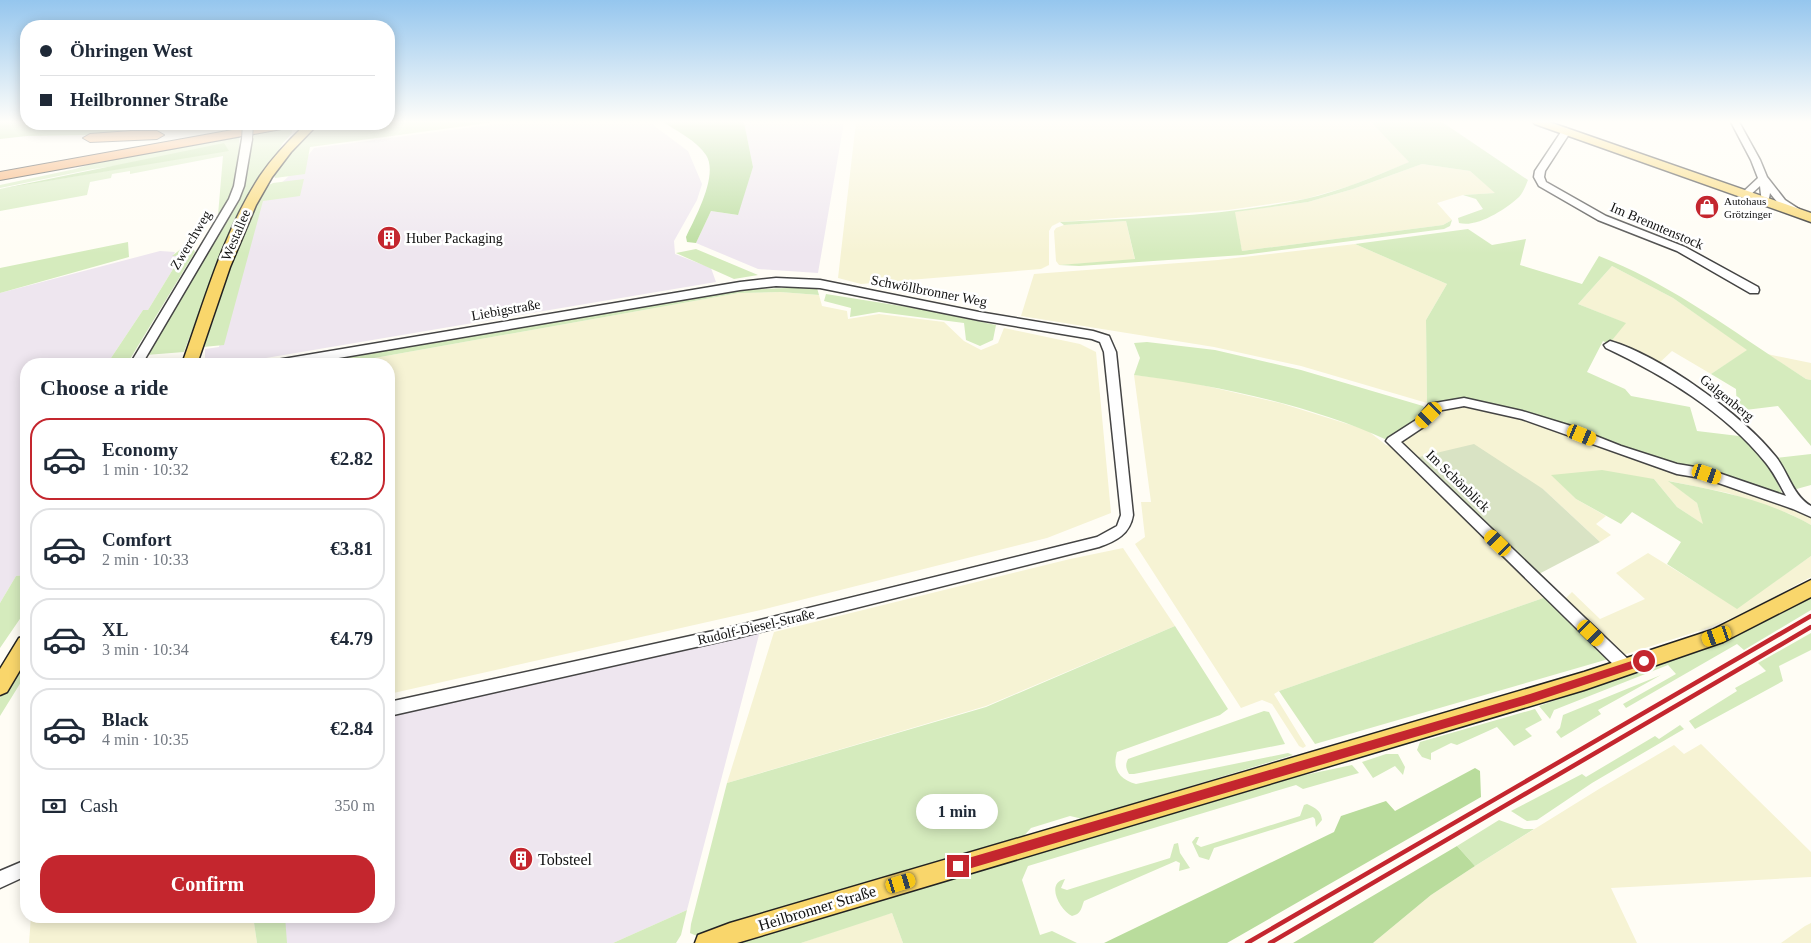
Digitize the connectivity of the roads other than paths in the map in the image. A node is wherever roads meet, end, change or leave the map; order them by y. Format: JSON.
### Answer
{"nodes":[{"id":1,"x":55,"y":166,"type":"edge"},
{"id":2,"x":242,"y":166,"type":"edge"},
{"id":3,"x":273,"y":166,"type":"edge"},
{"id":4,"x":1543,"y":166,"type":"edge"},
{"id":5,"x":1666,"y":166,"type":"edge"},
{"id":6,"x":1759,"y":166,"type":"edge"},
{"id":7,"x":0,"y":176,"type":"edge"},
{"id":8,"x":1763,"y":178,"type":"junction"},
{"id":9,"x":1745,"y":197,"type":"junction"},
{"id":10,"x":1763,"y":204,"type":"junction"},
{"id":11,"x":1805,"y":216,"type":"edge"},
{"id":12,"x":1811,"y":224,"type":"edge"},
{"id":13,"x":740,"y":286,"type":"joint"},
{"id":14,"x":1754,"y":290,"type":"dead end"},
{"id":15,"x":1610,"y":345,"type":"dead end"},
{"id":16,"x":140,"y":358,"type":"edge"},
{"id":17,"x":191,"y":358,"type":"edge"},
{"id":18,"x":313,"y":358,"type":"edge"},
{"id":19,"x":1798,"y":505,"type":"junction"},
{"id":20,"x":1811,"y":512,"type":"edge"},
{"id":21,"x":1121,"y":532,"type":"joint"},
{"id":22,"x":1811,"y":588,"type":"edge"},
{"id":23,"x":20,"y":654,"type":"edge"},
{"id":24,"x":1626,"y":667,"type":"junction"},
{"id":25,"x":0,"y":686,"type":"edge"},
{"id":26,"x":395,"y":708,"type":"edge"},
{"id":27,"x":20,"y":871,"type":"edge"},
{"id":28,"x":0,"y":880,"type":"edge"},
{"id":29,"x":706,"y":943,"type":"edge"}],
"edges":[{"from":1,"to":7,"type":"highway"},
{"from":2,"to":16,"type":"street","name":"Zwerchweg","bridge":true},
{"from":3,"to":17,"type":"main road","name":"Westallee"},
{"from":4,"to":14,"type":"street","name":"Im Brenntenstock"},
{"from":5,"to":9,"type":"main road"},
{"from":6,"to":8,"type":"street"},
{"from":8,"to":9,"type":"street"},
{"from":8,"to":10,"type":"street"},
{"from":8,"to":11,"type":"street"},
{"from":9,"to":10,"type":"main road"},
{"from":10,"to":11,"type":"main road"},
{"from":10,"to":12,"type":"main road"},
{"from":13,"to":18,"type":"street","name":"Liebigstraße"},
{"from":13,"to":21,"type":"street","name":"Schwöllbronner Weg"},
{"from":15,"to":19,"type":"street","name":"Galgenberg"},
{"from":19,"to":20,"type":"street"},
{"from":19,"to":24,"type":"street","name":"Im Schönblick"},
{"from":21,"to":26,"type":"street","name":"Rudolf-Diesel-Straße"},
{"from":22,"to":24,"type":"main road","name":"Heilbronner Straße"},
{"from":23,"to":25,"type":"main road"},
{"from":24,"to":29,"type":"main road","name":"Heilbronner Straße"},
{"from":27,"to":28,"type":"street"}]}
